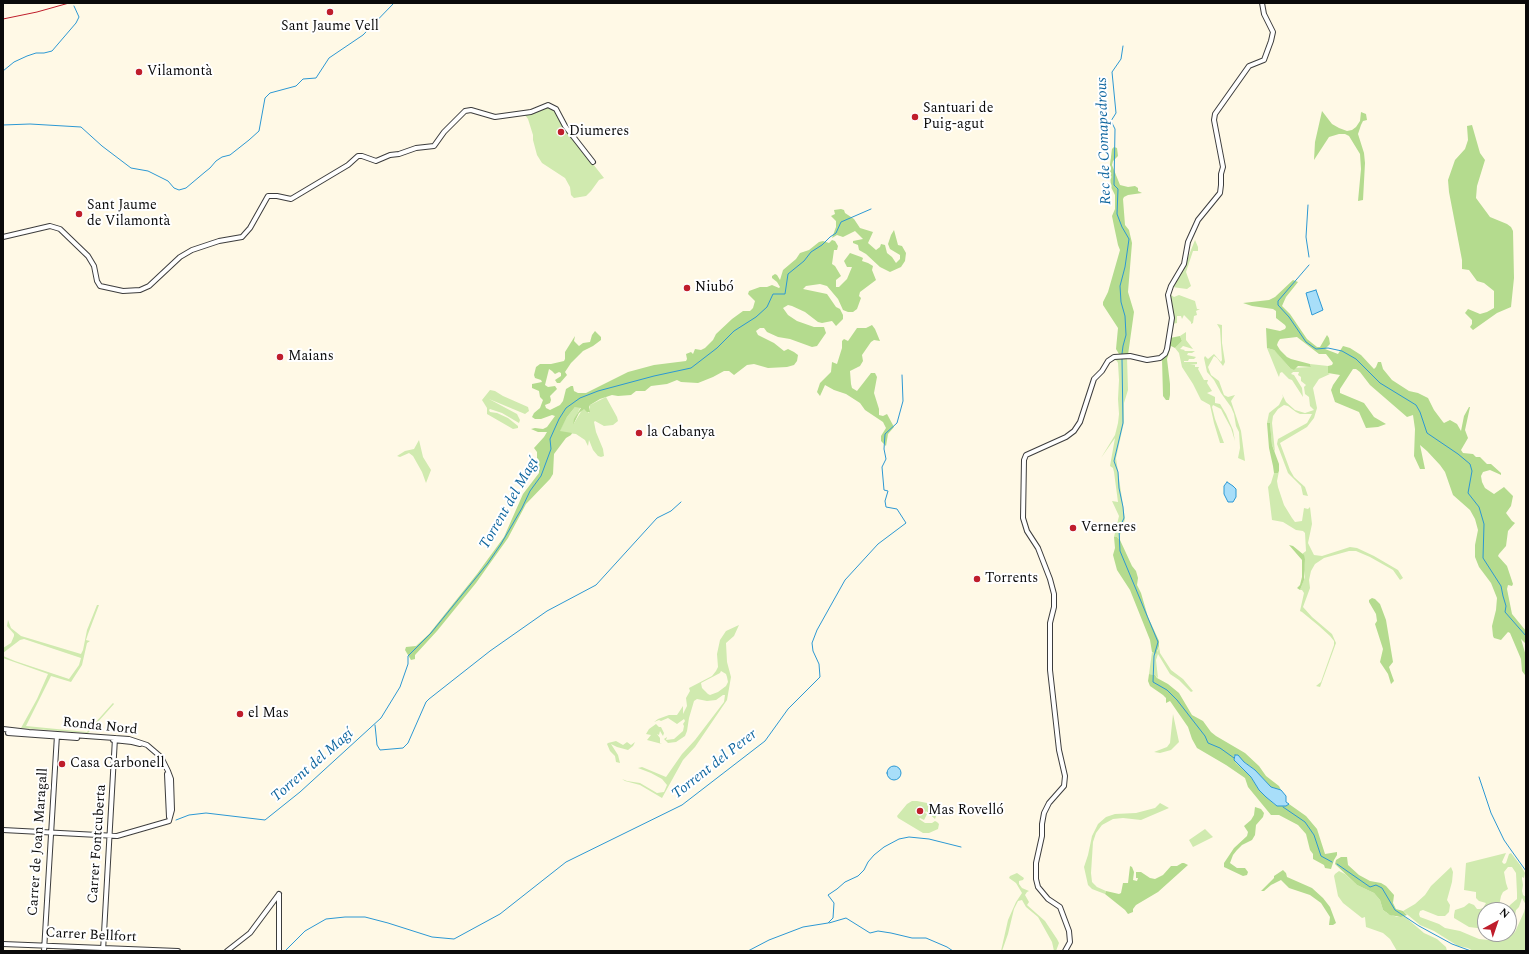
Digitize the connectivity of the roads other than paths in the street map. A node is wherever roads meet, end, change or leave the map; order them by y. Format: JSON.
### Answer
{"nodes":[{"id":1,"x":1262,"y":3,"type":"edge"},
{"id":2,"x":593,"y":162,"type":"dead end"},
{"id":3,"x":3,"y":237,"type":"edge"},
{"id":4,"x":3,"y":730,"type":"edge"},
{"id":5,"x":57,"y":736,"type":"junction"},
{"id":6,"x":116,"y":739,"type":"junction"},
{"id":7,"x":3,"y":830,"type":"edge"},
{"id":8,"x":51,"y":832,"type":"junction"},
{"id":9,"x":110,"y":836,"type":"junction"},
{"id":10,"x":3,"y":944,"type":"edge"},
{"id":11,"x":44,"y":944,"type":"junction"},
{"id":12,"x":103,"y":949,"type":"edge"},
{"id":13,"x":44,"y":951,"type":"edge"},
{"id":14,"x":178,"y":951,"type":"edge"},
{"id":15,"x":227,"y":951,"type":"edge"},
{"id":16,"x":279,"y":951,"type":"edge"},
{"id":17,"x":1065,"y":951,"type":"edge"}],
"edges":[{"from":1,"to":17,"type":"street"},
{"from":2,"to":3,"type":"street"},
{"from":4,"to":5,"type":"street","name":"Ronda Nord"},
{"from":5,"to":6,"type":"street","name":"Ronda Nord"},
{"from":5,"to":8,"type":"street","name":"Carrer de Joan Maragall"},
{"from":6,"to":9,"type":"street","name":"Carrer Fontcuberta"},
{"from":6,"to":9,"type":"street","name":"Ronda Nord"},
{"from":7,"to":8,"type":"street"},
{"from":8,"to":9,"type":"street"},
{"from":8,"to":11,"type":"street","name":"Carrer de Joan Maragall"},
{"from":9,"to":12,"type":"street","name":"Carrer Fontcuberta"},
{"from":10,"to":11,"type":"street","name":"Carrer Bellfort"},
{"from":11,"to":12,"type":"street","name":"Carrer Bellfort"},
{"from":11,"to":13,"type":"street","name":"Carrer de Joan Maragall"},
{"from":12,"to":14,"type":"street","name":"Carrer Bellfort"},
{"from":15,"to":16,"type":"street"}]}
